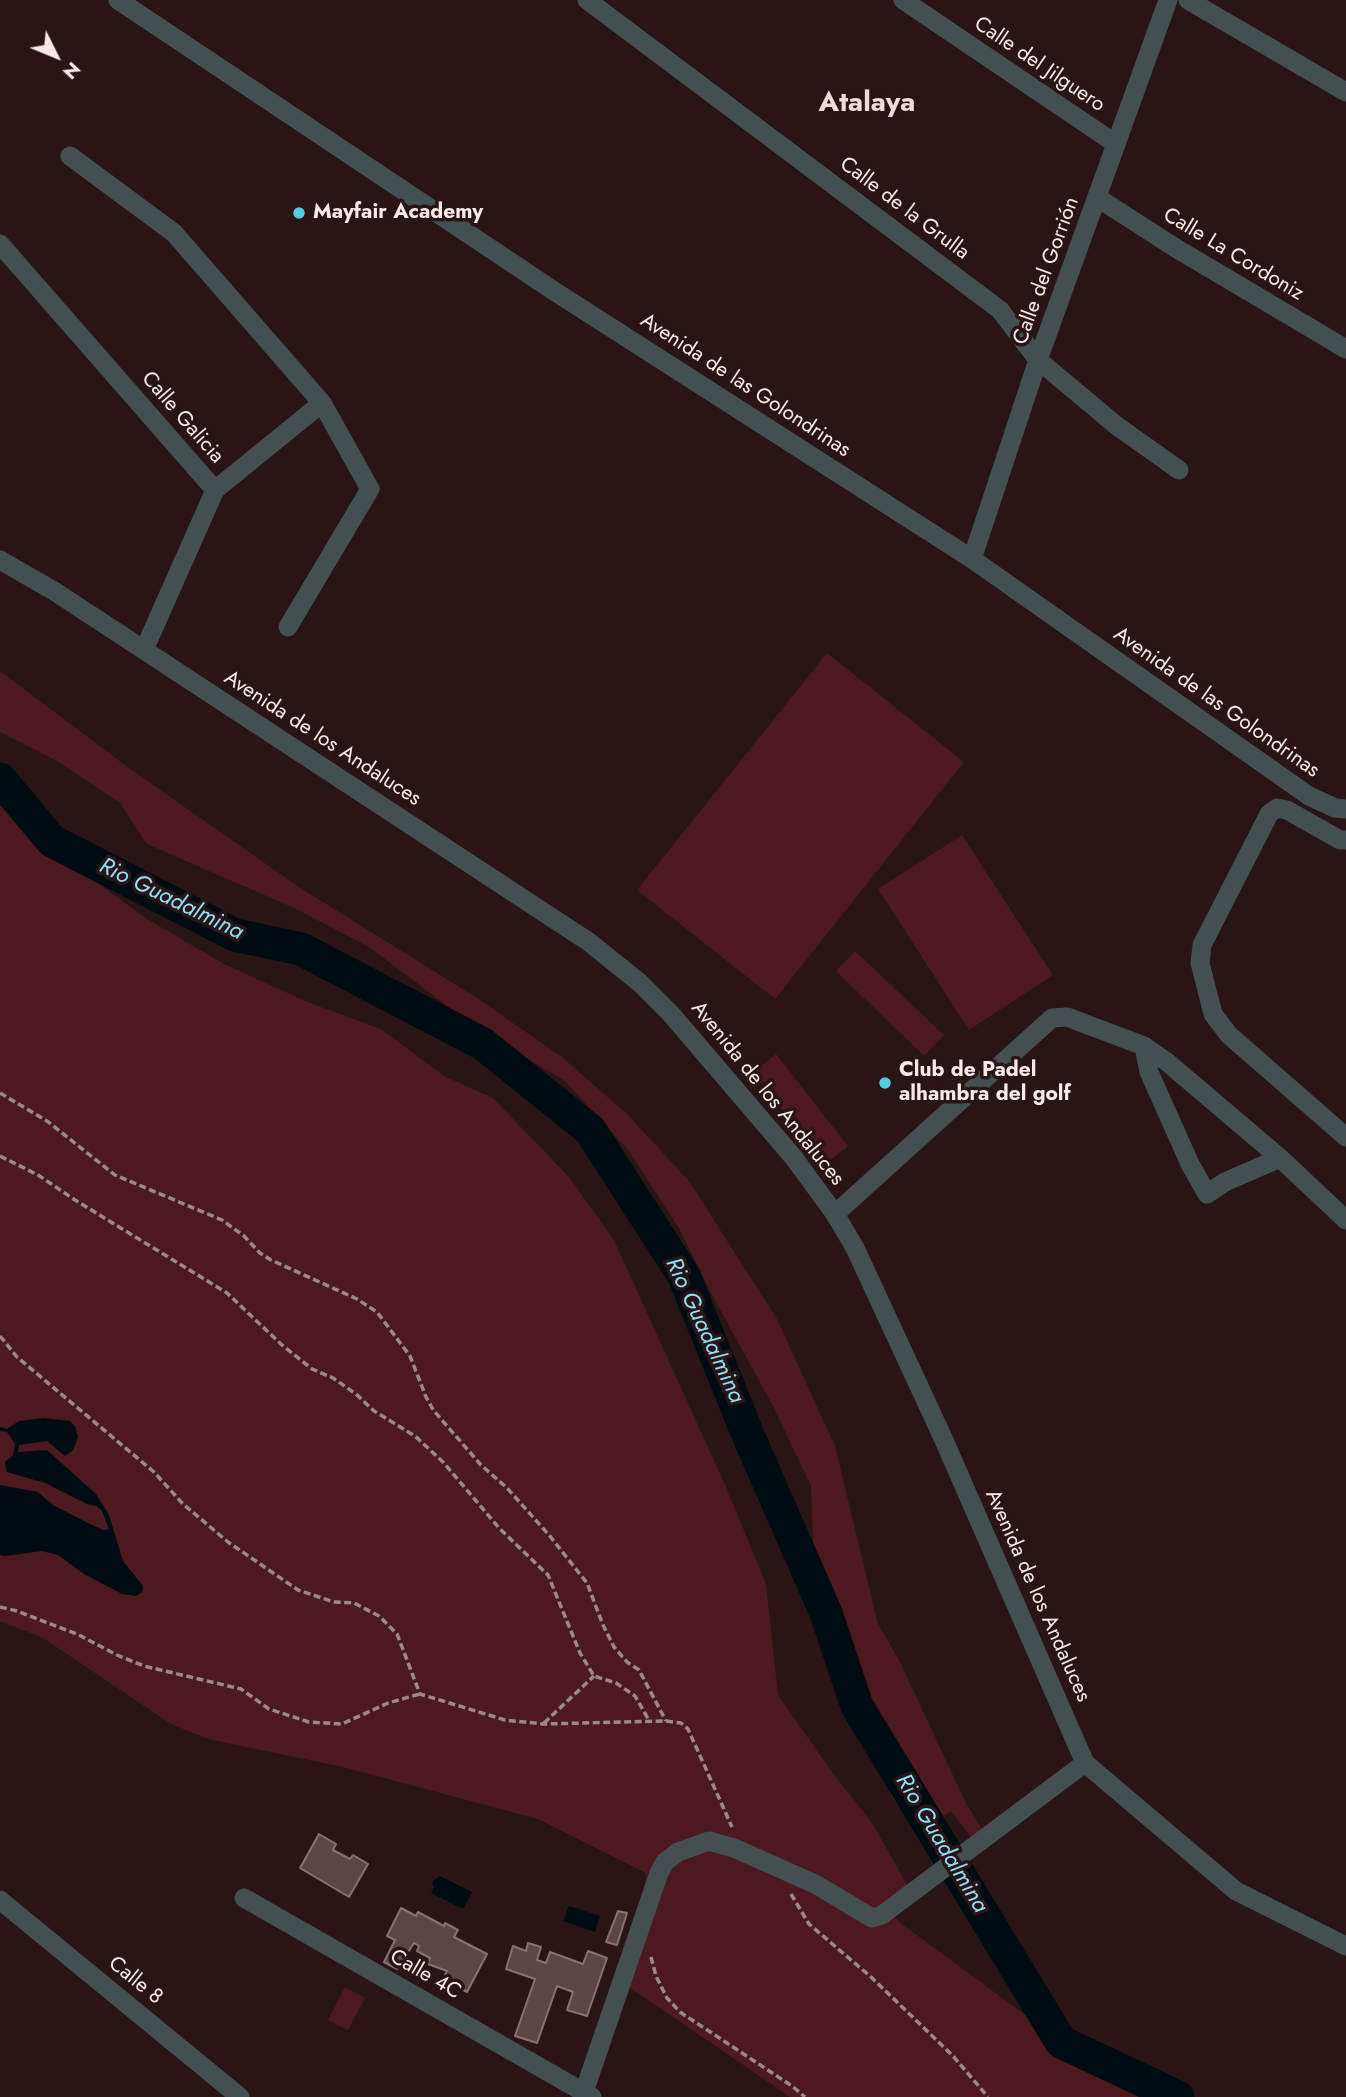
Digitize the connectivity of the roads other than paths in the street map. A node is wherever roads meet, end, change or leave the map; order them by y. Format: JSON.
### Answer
{"nodes":[{"id":1,"x":118,"y":0,"type":"edge"},
{"id":2,"x":587,"y":0,"type":"edge"},
{"id":3,"x":903,"y":0,"type":"edge"},
{"id":4,"x":1168,"y":0,"type":"edge"},
{"id":5,"x":1188,"y":0,"type":"edge"},
{"id":6,"x":1346,"y":92,"type":"edge"},
{"id":7,"x":1116,"y":144,"type":"junction"},
{"id":8,"x":70,"y":156,"type":"dead end"},
{"id":9,"x":1098,"y":198,"type":"junction"},
{"id":10,"x":0,"y":244,"type":"edge"},
{"id":11,"x":1346,"y":349,"type":"edge"},
{"id":12,"x":1038,"y":360,"type":"junction"},
{"id":13,"x":322,"y":403,"type":"junction"},
{"id":14,"x":1179,"y":470,"type":"dead end"},
{"id":15,"x":215,"y":490,"type":"junction"},
{"id":16,"x":972,"y":559,"type":"junction"},
{"id":17,"x":0,"y":560,"type":"edge"},
{"id":18,"x":288,"y":627,"type":"dead end"},
{"id":19,"x":144,"y":650,"type":"junction"},
{"id":20,"x":1346,"y":809,"type":"edge"},
{"id":21,"x":1346,"y":840,"type":"edge"},
{"id":22,"x":1144,"y":1046,"type":"junction"},
{"id":23,"x":1346,"y":1137,"type":"edge"},
{"id":24,"x":1280,"y":1158,"type":"junction"},
{"id":25,"x":835,"y":1214,"type":"junction"},
{"id":26,"x":1346,"y":1220,"type":"edge"},
{"id":27,"x":1085,"y":1763,"type":"junction"},
{"id":28,"x":244,"y":1898,"type":"dead end"},
{"id":29,"x":0,"y":1900,"type":"edge"},
{"id":30,"x":1346,"y":1946,"type":"edge"},
{"id":31,"x":588,"y":2095,"type":"edge"},
{"id":32,"x":240,"y":2097,"type":"edge"}],
"edges":[{"from":1,"to":16,"type":"street","name":"Avenida de las Golondrinas"},
{"from":2,"to":12,"type":"street","name":"Calle de la Grulla"},
{"from":3,"to":7,"type":"street","name":"Calle del Jilguero"},
{"from":4,"to":7,"type":"street","name":"Calle del Gorrión"},
{"from":5,"to":6,"type":"street"},
{"from":7,"to":9,"type":"street","name":"Calle del Gorrión"},
{"from":8,"to":13,"type":"street"},
{"from":9,"to":11,"type":"street","name":"Calle La Cordoniz"},
{"from":9,"to":12,"type":"street","name":"Calle del Gorrión"},
{"from":10,"to":15,"type":"street","name":"Calle Galicia"},
{"from":12,"to":14,"type":"street","name":"Calle de la Grulla"},
{"from":12,"to":16,"type":"street","name":"Calle del Gorrión"},
{"from":13,"to":15,"type":"street"},
{"from":13,"to":18,"type":"street"},
{"from":15,"to":19,"type":"street","name":"Calle Galicia"},
{"from":16,"to":20,"type":"street","name":"Avenida de las Golondrinas"},
{"from":17,"to":19,"type":"street","name":"Avenida de los Andaluces"},
{"from":19,"to":25,"type":"street","name":"Avenida de los Andaluces"},
{"from":21,"to":23,"type":"street"},
{"from":22,"to":24,"type":"street"},
{"from":22,"to":24,"type":"street"},
{"from":22,"to":25,"type":"street"},
{"from":24,"to":26,"type":"street"},
{"from":25,"to":27,"type":"street","name":"Avenida de los Andaluces"},
{"from":27,"to":30,"type":"street","name":"Avenida de los Andaluces"},
{"from":27,"to":31,"type":"street"},
{"from":28,"to":31,"type":"street","name":"Calle 4C"},
{"from":29,"to":32,"type":"street","name":"Calle 8"}]}
